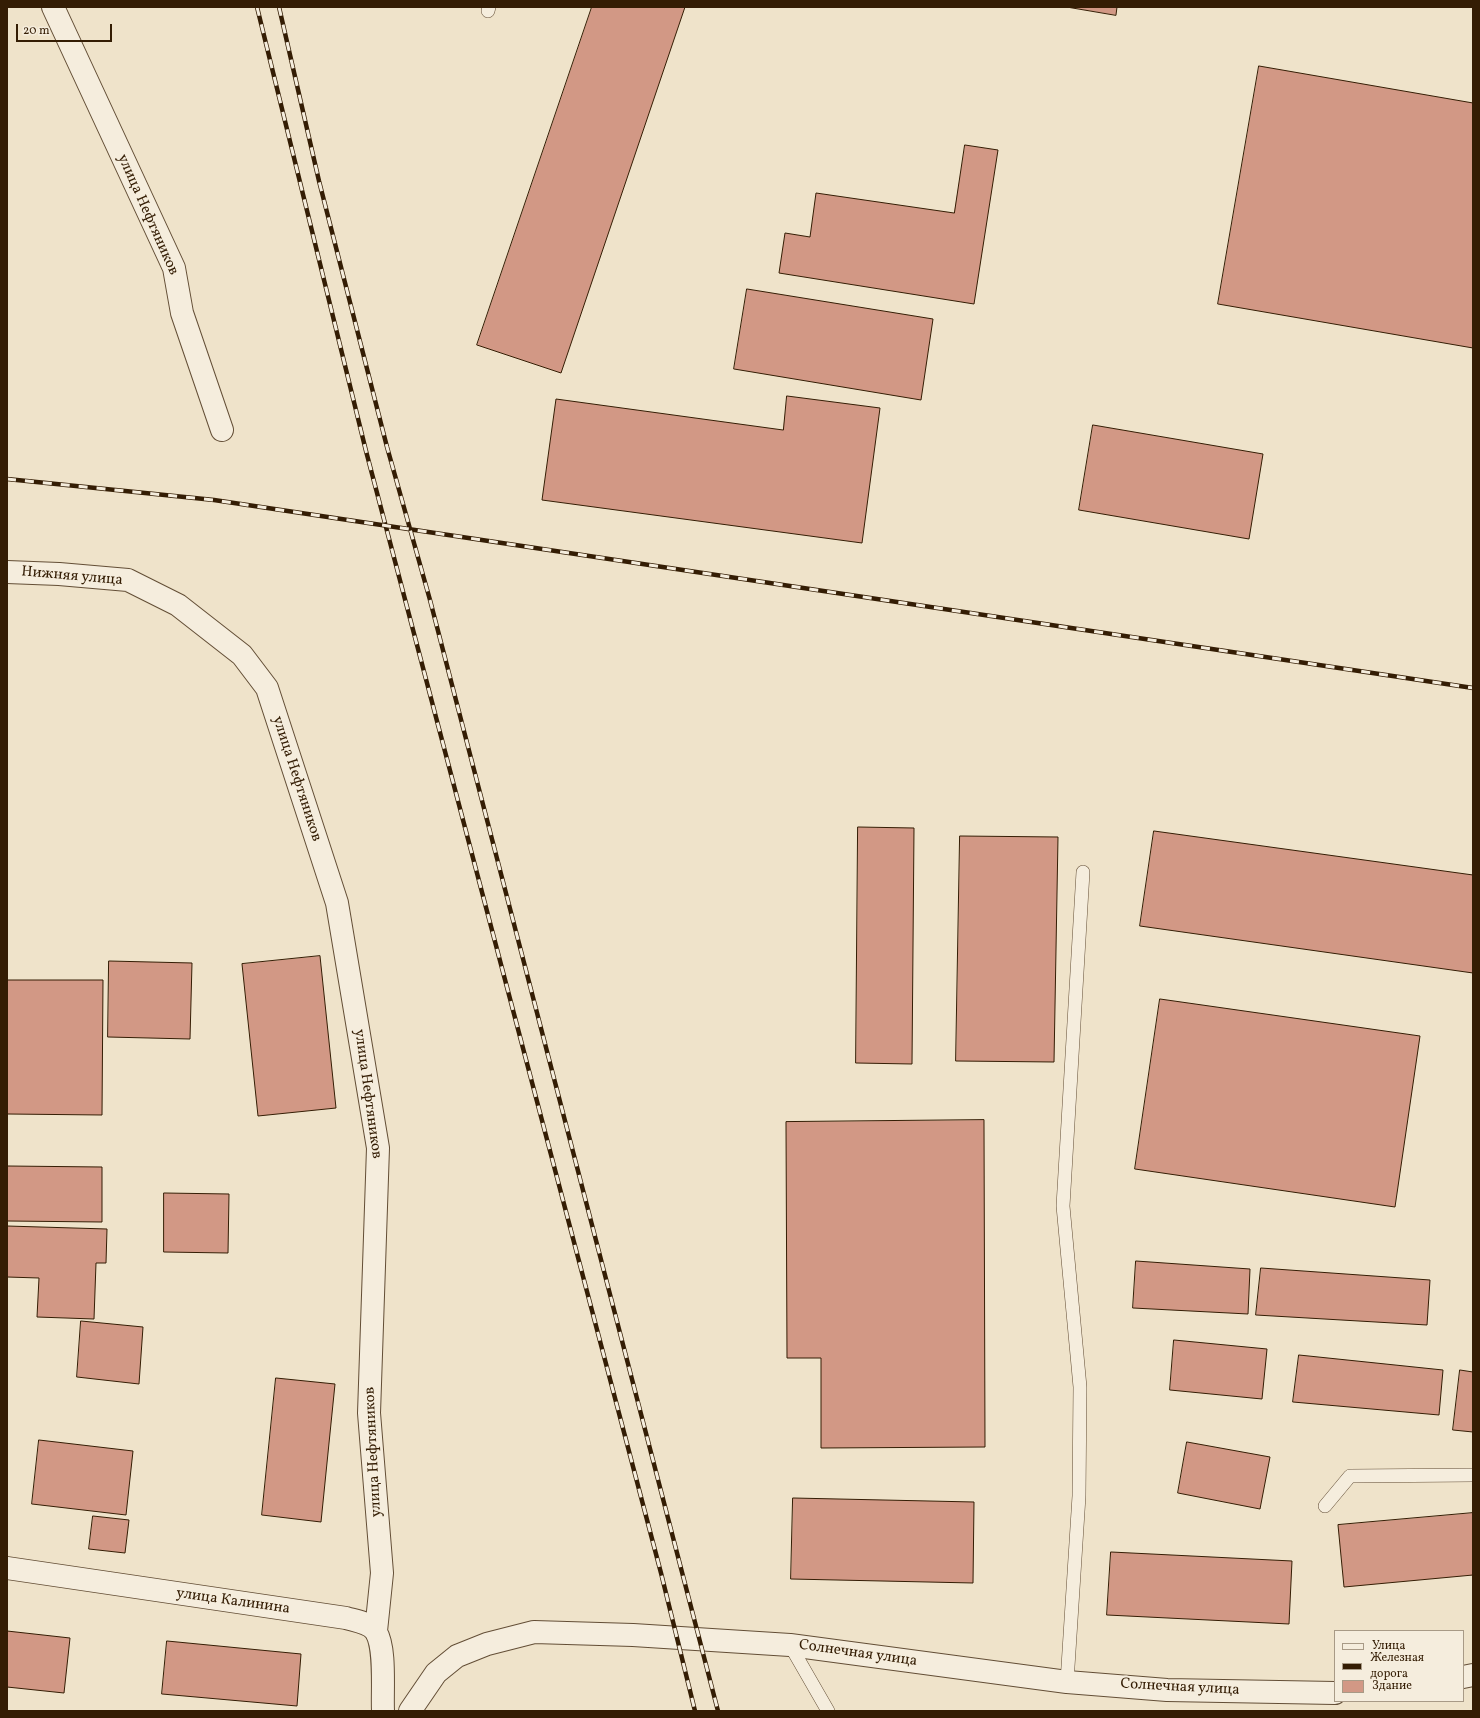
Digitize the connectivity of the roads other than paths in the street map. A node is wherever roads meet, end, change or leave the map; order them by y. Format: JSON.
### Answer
{"nodes":[{"id":1,"x":53,"y":7,"type":"edge"},
{"id":2,"x":222,"y":430,"type":"dead end"},
{"id":3,"x":7,"y":572,"type":"edge"},
{"id":4,"x":267,"y":688,"type":"joint"},
{"id":5,"x":1083,"y":872,"type":"dead end"},
{"id":6,"x":1473,"y":1475,"type":"edge"},
{"id":7,"x":1325,"y":1506,"type":"dead end"},
{"id":8,"x":7,"y":1568,"type":"edge"},
{"id":9,"x":376,"y":1631,"type":"junction"},
{"id":10,"x":790,"y":1645,"type":"junction"},
{"id":11,"x":1067,"y":1682,"type":"junction"},
{"id":12,"x":1334,"y":1693,"type":"edge"},
{"id":13,"x":383,"y":1711,"type":"edge"},
{"id":14,"x":410,"y":1711,"type":"edge"},
{"id":15,"x":828,"y":1711,"type":"edge"}],
"edges":[{"from":1,"to":2,"type":"street","name":"улица Нефтяников"},
{"from":3,"to":4,"type":"street","name":"Нижняя улица"},
{"from":4,"to":9,"type":"street","name":"улица Нефтяников"},
{"from":5,"to":11,"type":"lane"},
{"from":6,"to":7,"type":"lane"},
{"from":8,"to":9,"type":"street","name":"улица Калинина"},
{"from":9,"to":13,"type":"street"},
{"from":10,"to":11,"type":"street","name":"Солнечная улица"},
{"from":10,"to":14,"type":"street","name":"Солнечная улица"},
{"from":10,"to":15,"type":"lane"},
{"from":11,"to":12,"type":"street","name":"Солнечная улица"}]}
